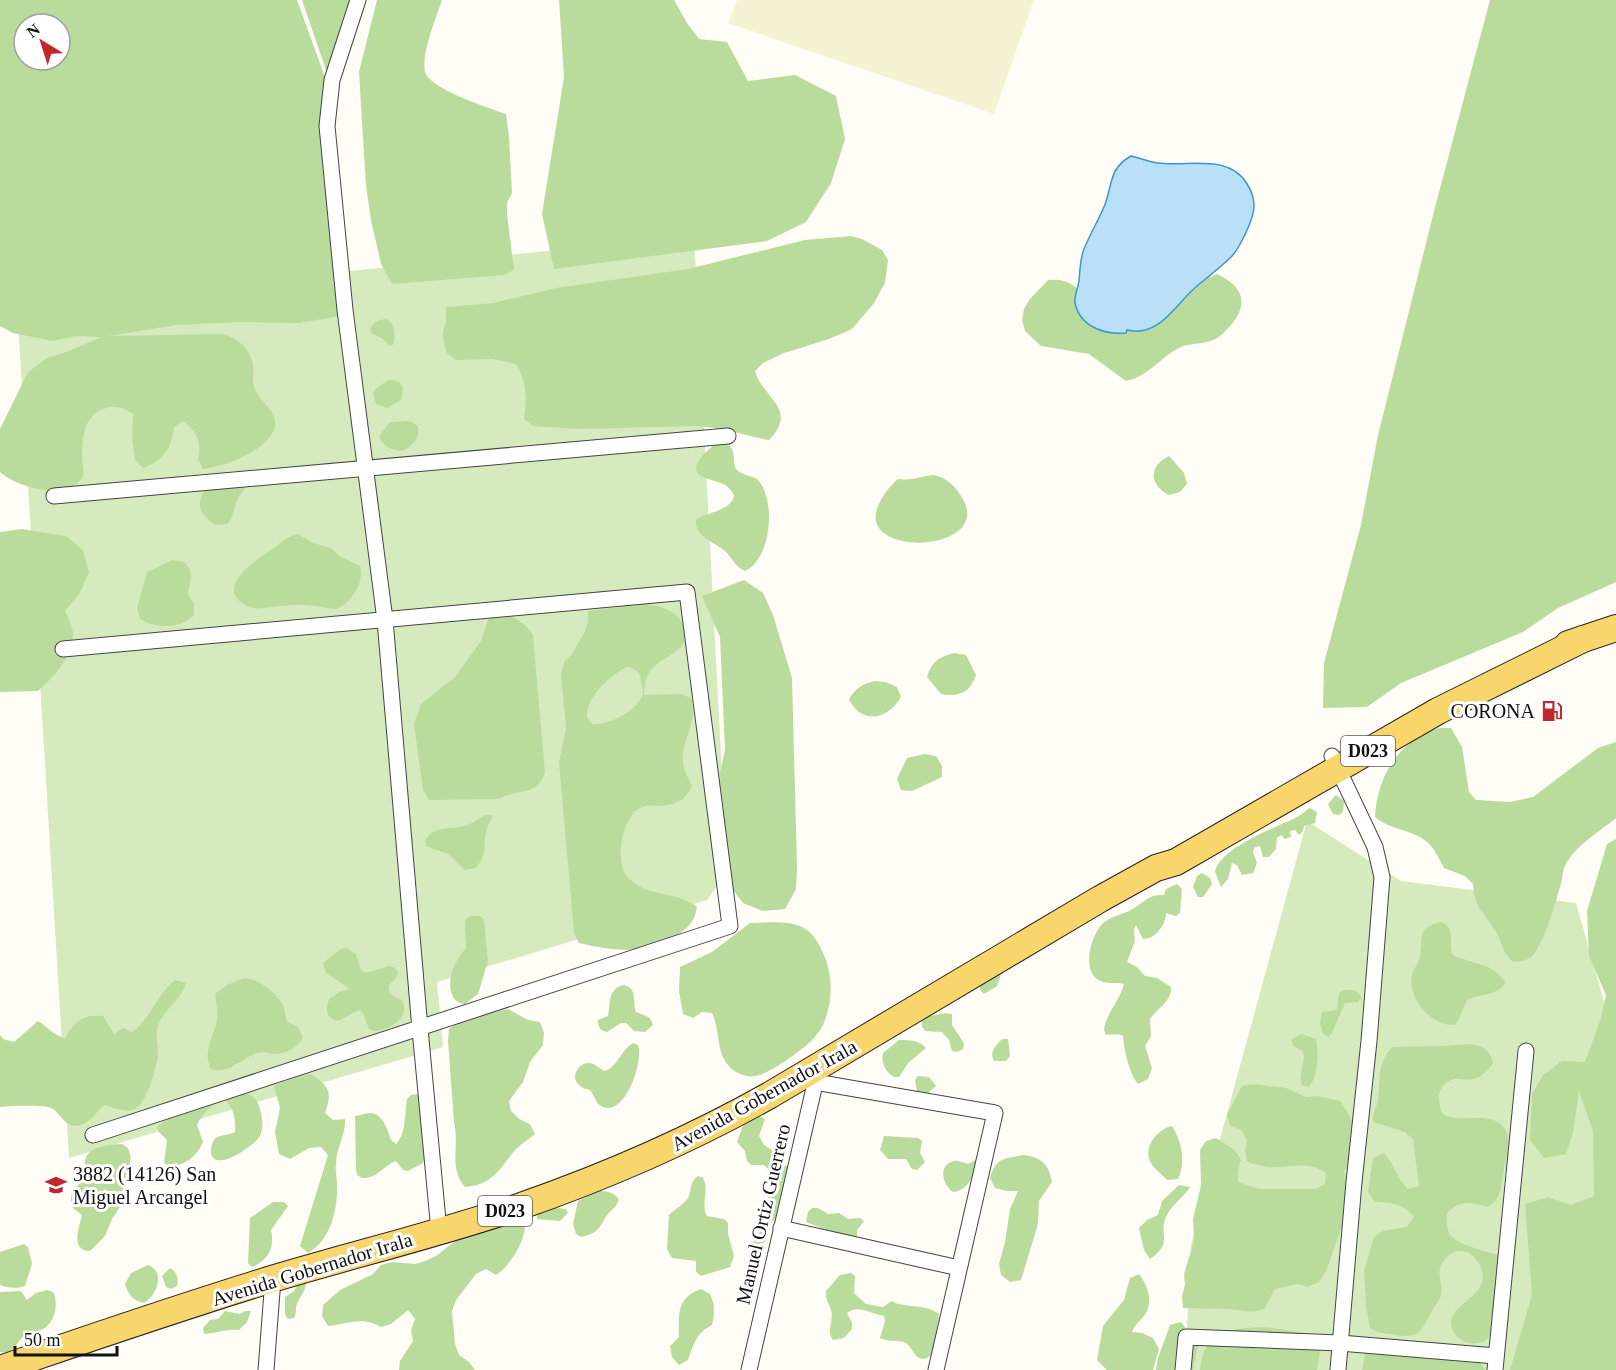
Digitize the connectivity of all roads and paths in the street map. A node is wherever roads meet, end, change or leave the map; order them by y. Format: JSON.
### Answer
{"nodes":[{"id":1,"x":358,"y":0,"type":"edge"},
{"id":2,"x":728,"y":436,"type":"dead end"},
{"id":3,"x":367,"y":468,"type":"junction"},
{"id":4,"x":54,"y":496,"type":"dead end"},
{"id":5,"x":386,"y":620,"type":"junction"},
{"id":6,"x":1616,"y":628,"type":"edge"},
{"id":7,"x":63,"y":649,"type":"dead end"},
{"id":8,"x":1334,"y":763,"type":"junction"},
{"id":9,"x":420,"y":1029,"type":"junction"},
{"id":10,"x":1526,"y":1051,"type":"dead end"},
{"id":11,"x":817,"y":1074,"type":"junction"},
{"id":12,"x":93,"y":1135,"type":"dead end"},
{"id":13,"x":782,"y":1228,"type":"junction"},
{"id":14,"x":439,"y":1231,"type":"junction"},
{"id":15,"x":959,"y":1268,"type":"junction"},
{"id":16,"x":273,"y":1279,"type":"junction"},
{"id":17,"x":1340,"y":1343,"type":"junction"},
{"id":18,"x":1496,"y":1363,"type":"edge"},
{"id":19,"x":0,"y":1369,"type":"edge"},
{"id":20,"x":266,"y":1370,"type":"edge"},
{"id":21,"x":749,"y":1370,"type":"edge"},
{"id":22,"x":936,"y":1370,"type":"edge"},
{"id":23,"x":1183,"y":1370,"type":"edge"},
{"id":24,"x":1338,"y":1370,"type":"edge"}],
"edges":[{"from":1,"to":3,"type":"street"},
{"from":2,"to":3,"type":"street"},
{"from":3,"to":4,"type":"street"},
{"from":3,"to":5,"type":"street"},
{"from":5,"to":7,"type":"street"},
{"from":5,"to":9,"type":"street"},
{"from":5,"to":9,"type":"street"},
{"from":6,"to":8,"type":"main road","name":"Avenida Gobernador Irala","number":"D023"},
{"from":8,"to":11,"type":"main road","name":"Avenida Gobernador Irala","number":"D023"},
{"from":8,"to":17,"type":"street"},
{"from":9,"to":12,"type":"street"},
{"from":9,"to":14,"type":"street"},
{"from":10,"to":18,"type":"street"},
{"from":11,"to":13,"type":"street","name":"Manuel Ortiz Guerrero"},
{"from":11,"to":14,"type":"main road","name":"Avenida Gobernador Irala","number":"D023"},
{"from":11,"to":15,"type":"street"},
{"from":13,"to":15,"type":"street"},
{"from":13,"to":21,"type":"street","name":"Manuel Ortiz Guerrero"},
{"from":14,"to":16,"type":"main road","name":"Avenida Gobernador Irala","number":"D023"},
{"from":15,"to":22,"type":"street"},
{"from":16,"to":19,"type":"main road","name":"Avenida Gobernador Irala","number":"D023"},
{"from":16,"to":20,"type":"street"},
{"from":17,"to":18,"type":"street"},
{"from":17,"to":23,"type":"street"},
{"from":17,"to":24,"type":"street"}]}
